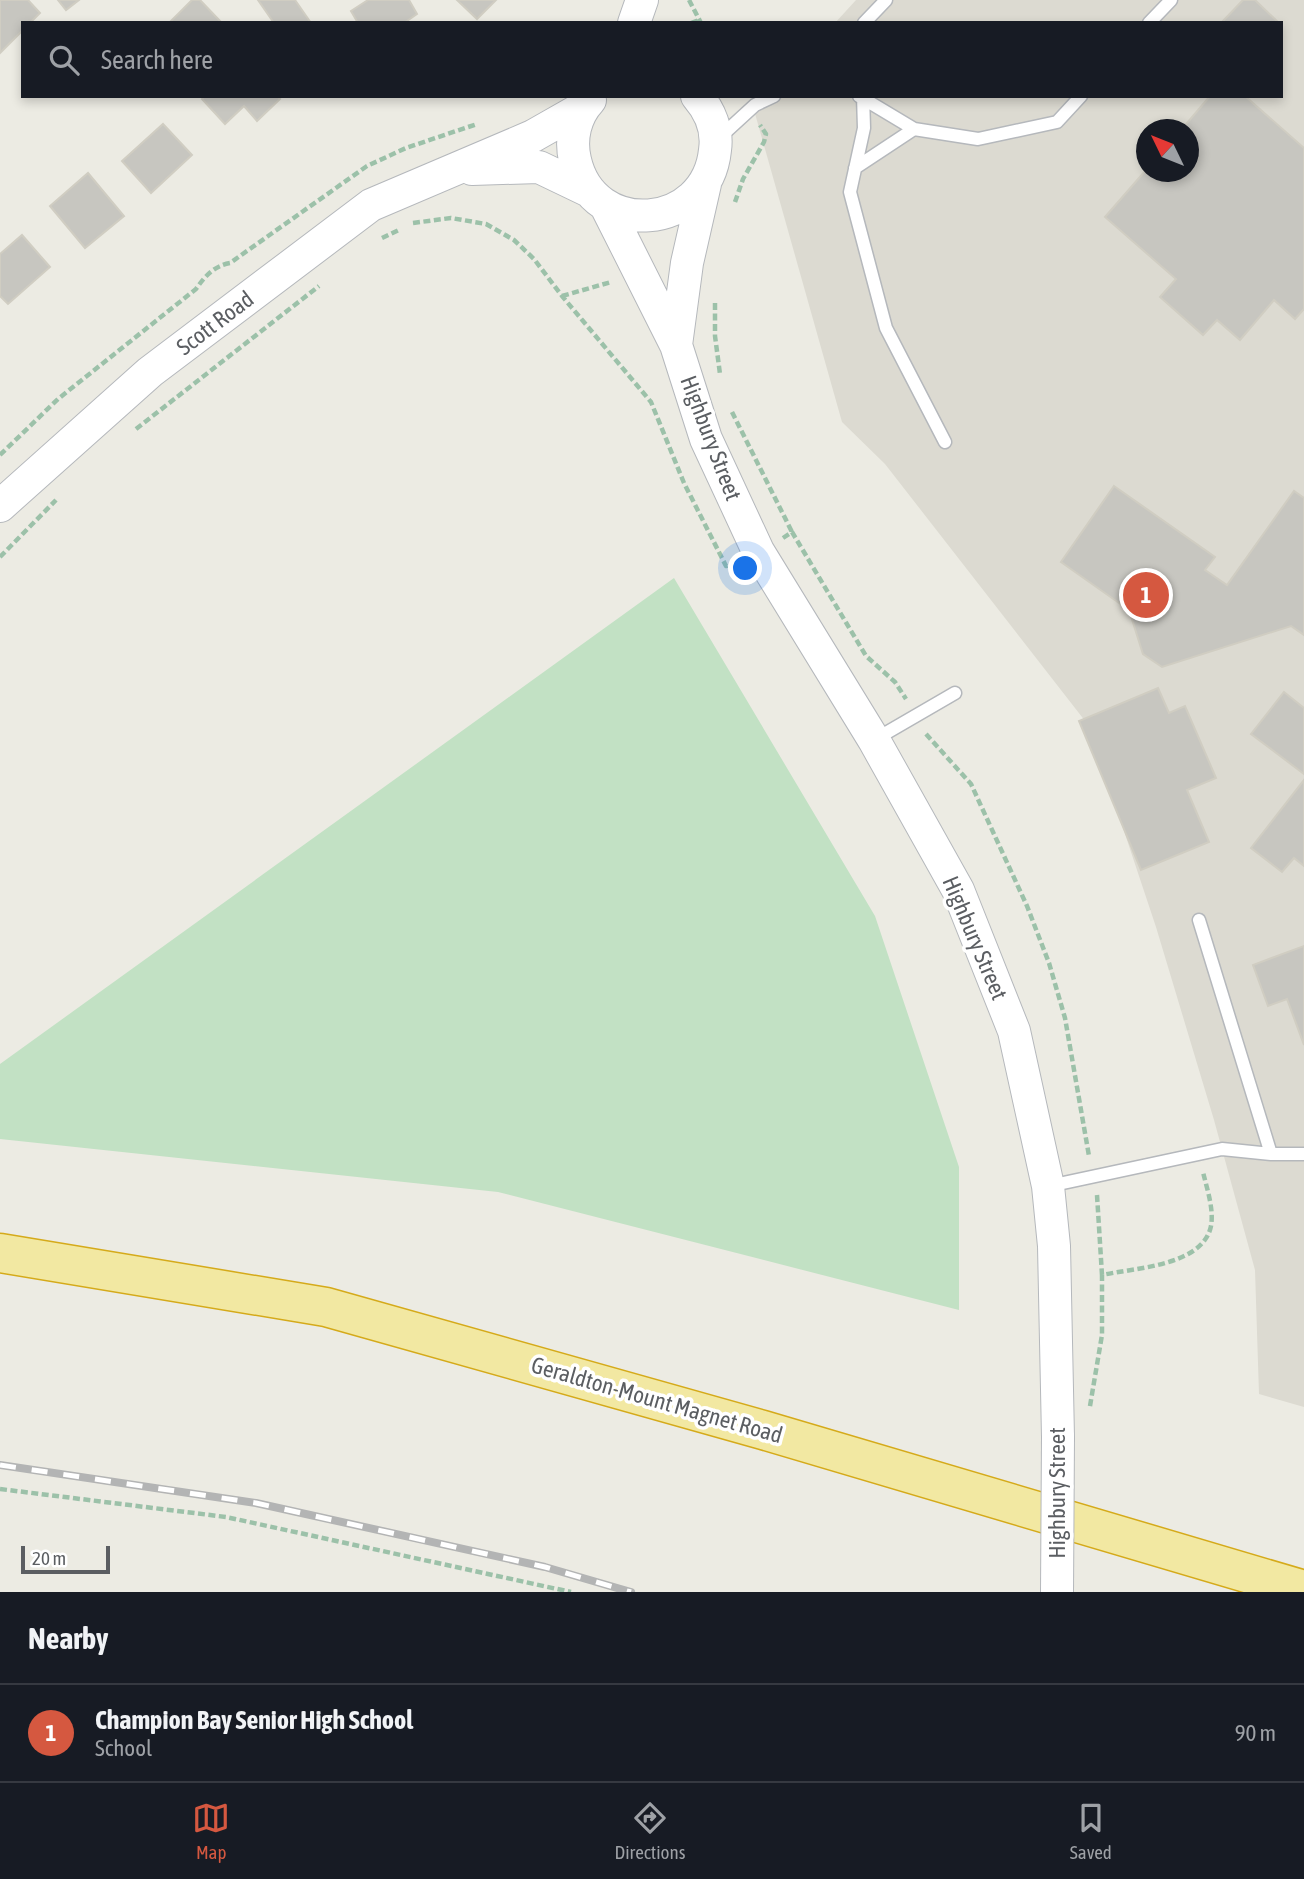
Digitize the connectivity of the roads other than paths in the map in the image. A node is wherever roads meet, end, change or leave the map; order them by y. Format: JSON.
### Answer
{"nodes":[{"id":1,"x":642,"y":0,"type":"edge"},
{"id":2,"x":654,"y":0,"type":"edge"},
{"id":3,"x":886,"y":0,"type":"edge"},
{"id":4,"x":1171,"y":0,"type":"edge"},
{"id":5,"x":635,"y":21,"type":"edge"},
{"id":6,"x":657,"y":21,"type":"edge"},
{"id":7,"x":866,"y":21,"type":"edge"},
{"id":8,"x":1151,"y":21,"type":"edge"},
{"id":9,"x":699,"y":98,"type":"edge"},
{"id":10,"x":770,"y":98,"type":"edge"},
{"id":11,"x":862,"y":98,"type":"edge"},
{"id":12,"x":864,"y":98,"type":"edge"},
{"id":13,"x":1078,"y":98,"type":"edge"},
{"id":14,"x":588,"y":101,"type":"edge"},
{"id":15,"x":914,"y":129,"type":"junction"},
{"id":16,"x":716,"y":141,"type":"junction"},
{"id":17,"x":855,"y":168,"type":"junction"},
{"id":18,"x":450,"y":170,"type":"junction"},
{"id":19,"x":705,"y":184,"type":"junction"},
{"id":20,"x":597,"y":198,"type":"junction"},
{"id":21,"x":676,"y":345,"type":"junction"},
{"id":22,"x":945,"y":442,"type":"dead end"},
{"id":23,"x":0,"y":506,"type":"edge"},
{"id":24,"x":955,"y":693,"type":"dead end"},
{"id":25,"x":874,"y":740,"type":"junction"},
{"id":26,"x":1199,"y":920,"type":"dead end"},
{"id":27,"x":1271,"y":1154,"type":"junction"},
{"id":28,"x":1304,"y":1154,"type":"edge"},
{"id":29,"x":1048,"y":1186,"type":"junction"},
{"id":30,"x":0,"y":1253,"type":"edge"},
{"id":31,"x":1304,"y":1590,"type":"edge"},
{"id":32,"x":1056,"y":1592,"type":"edge"}],
"edges":[{"from":1,"to":5,"type":"street"},
{"from":2,"to":6,"type":"street"},
{"from":3,"to":7,"type":"lane"},
{"from":4,"to":8,"type":"lane"},
{"from":9,"to":16,"type":"street"},
{"from":10,"to":16,"type":"lane"},
{"from":11,"to":17,"type":"lane"},
{"from":12,"to":15,"type":"lane"},
{"from":13,"to":15,"type":"lane"},
{"from":14,"to":18,"type":"street","name":"Scott Road"},
{"from":14,"to":20,"type":"street","name":"Highbury Street"},
{"from":15,"to":17,"type":"lane"},
{"from":16,"to":19,"type":"street","name":"Highbury Street"},
{"from":17,"to":22,"type":"lane"},
{"from":18,"to":20,"type":"street","name":"Scott Road"},
{"from":18,"to":23,"type":"street","name":"Scott Road"},
{"from":19,"to":20,"type":"street","name":"Scott Road"},
{"from":19,"to":21,"type":"street","name":"Highbury Street"},
{"from":20,"to":21,"type":"street","name":"Highbury Street"},
{"from":21,"to":25,"type":"street","name":"Highbury Street"},
{"from":24,"to":25,"type":"lane"},
{"from":25,"to":29,"type":"street","name":"Highbury Street"},
{"from":26,"to":27,"type":"lane"},
{"from":27,"to":28,"type":"lane"},
{"from":27,"to":29,"type":"lane"},
{"from":29,"to":32,"type":"street","name":"Highbury Street","bridge":true},
{"from":30,"to":31,"type":"highway","name":"Geraldton-Mount Magnet Road"}]}
